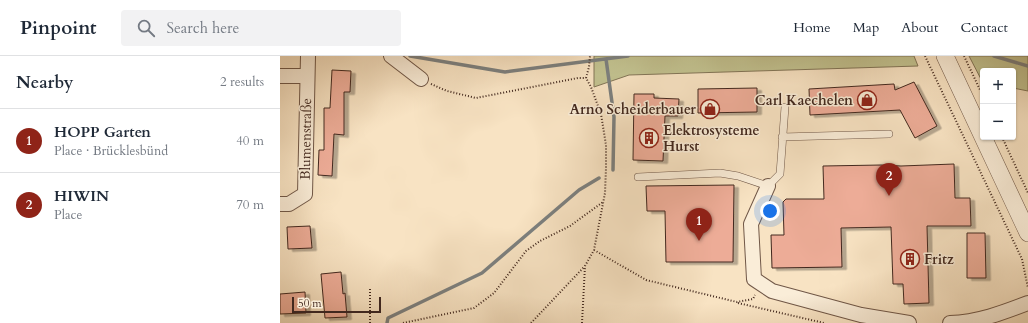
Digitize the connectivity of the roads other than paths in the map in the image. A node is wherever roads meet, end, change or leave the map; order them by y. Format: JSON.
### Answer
{"nodes":[{"id":1,"x":308,"y":56,"type":"edge"},
{"id":2,"x":391,"y":56,"type":"edge"},
{"id":3,"x":945,"y":56,"type":"edge"},
{"id":4,"x":280,"y":76,"type":"edge"},
{"id":5,"x":307,"y":76,"type":"junction"},
{"id":6,"x":421,"y":79,"type":"road end"},
{"id":7,"x":785,"y":107,"type":"dead end"},
{"id":8,"x":890,"y":134,"type":"dead end"},
{"id":9,"x":782,"y":137,"type":"junction"},
{"id":10,"x":638,"y":177,"type":"dead end"},
{"id":11,"x":768,"y":186,"type":"junction"},
{"id":12,"x":280,"y":204,"type":"edge"},
{"id":13,"x":1028,"y":233,"type":"edge"},
{"id":14,"x":1028,"y":303,"type":"edge"},
{"id":15,"x":1000,"y":318,"type":"edge"},
{"id":16,"x":909,"y":323,"type":"edge"},
{"id":17,"x":950,"y":323,"type":"edge"}],
"edges":[{"from":1,"to":5,"type":"street","name":"Blumenstraße"},
{"from":2,"to":6,"type":"street"},
{"from":3,"to":13,"type":"street"},
{"from":4,"to":5,"type":"street"},
{"from":5,"to":12,"type":"street","name":"Blumenstraße"},
{"from":7,"to":9,"type":"lane"},
{"from":8,"to":9,"type":"lane"},
{"from":9,"to":11,"type":"lane"},
{"from":10,"to":11,"type":"lane"},
{"from":11,"to":16,"type":"street"},
{"from":14,"to":15,"type":"street"},
{"from":15,"to":17,"type":"street"}]}
